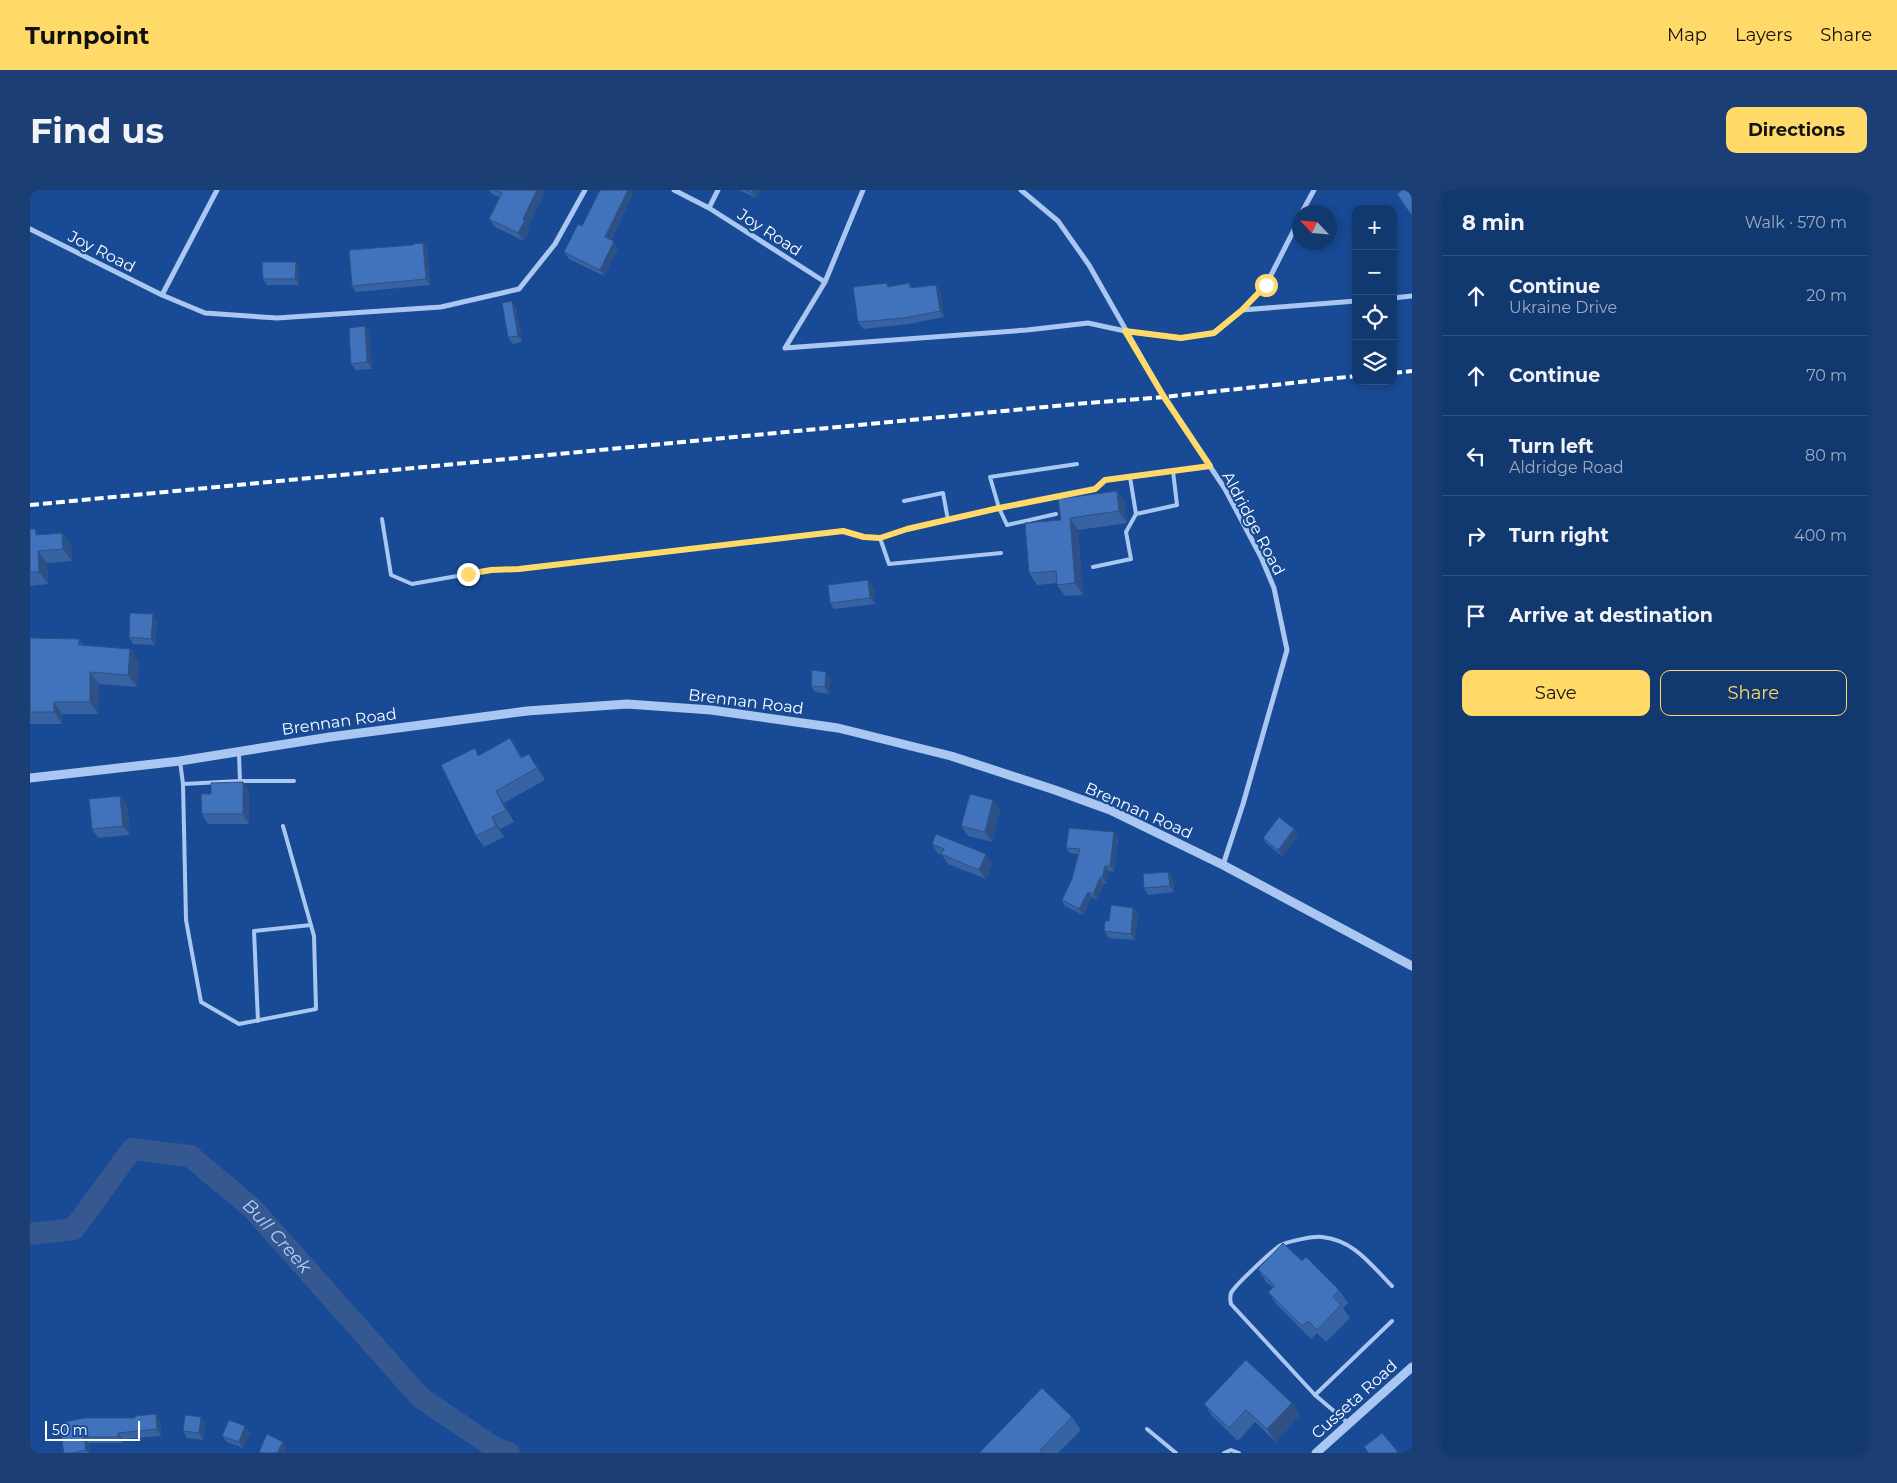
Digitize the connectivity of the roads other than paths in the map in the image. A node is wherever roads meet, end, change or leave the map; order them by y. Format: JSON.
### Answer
{"nodes":[{"id":1,"x":217,"y":190,"type":"edge"},
{"id":2,"x":585,"y":190,"type":"edge"},
{"id":3,"x":674,"y":190,"type":"edge"},
{"id":4,"x":718,"y":190,"type":"edge"},
{"id":5,"x":863,"y":190,"type":"edge"},
{"id":6,"x":1020,"y":190,"type":"edge"},
{"id":7,"x":1314,"y":190,"type":"edge"},
{"id":8,"x":1306,"y":205,"type":"edge"},
{"id":9,"x":709,"y":208,"type":"junction"},
{"id":10,"x":30,"y":229,"type":"edge"},
{"id":11,"x":1292,"y":234,"type":"edge"},
{"id":12,"x":824,"y":282,"type":"junction"},
{"id":13,"x":162,"y":295,"type":"junction"},
{"id":14,"x":1412,"y":296,"type":"edge"},
{"id":15,"x":1397,"y":298,"type":"edge"},
{"id":16,"x":1352,"y":301,"type":"edge"},
{"id":17,"x":1242,"y":310,"type":"junction"},
{"id":18,"x":1125,"y":331,"type":"junction"},
{"id":19,"x":1077,"y":464,"type":"dead end"},
{"id":20,"x":1210,"y":466,"type":"junction"},
{"id":21,"x":1174,"y":471,"type":"junction"},
{"id":22,"x":1130,"y":477,"type":"junction"},
{"id":23,"x":904,"y":501,"type":"dead end"},
{"id":24,"x":999,"y":508,"type":"junction"},
{"id":25,"x":1056,"y":514,"type":"dead end"},
{"id":26,"x":1136,"y":514,"type":"junction"},
{"id":27,"x":382,"y":520,"type":"dead end"},
{"id":28,"x":948,"y":520,"type":"junction"},
{"id":29,"x":880,"y":538,"type":"junction"},
{"id":30,"x":1000,"y":553,"type":"dead end"},
{"id":31,"x":1093,"y":567,"type":"dead end"},
{"id":32,"x":239,"y":751,"type":"junction"},
{"id":33,"x":180,"y":761,"type":"junction"},
{"id":34,"x":30,"y":778,"type":"edge"},
{"id":35,"x":240,"y":781,"type":"junction"},
{"id":36,"x":294,"y":781,"type":"dead end"},
{"id":37,"x":183,"y":784,"type":"junction"},
{"id":38,"x":283,"y":826,"type":"dead end"},
{"id":39,"x":1223,"y":865,"type":"junction"},
{"id":40,"x":311,"y":924,"type":"junction"},
{"id":41,"x":1412,"y":966,"type":"edge"},
{"id":42,"x":258,"y":1021,"type":"junction"},
{"id":43,"x":1392,"y":1286,"type":"dead end"},
{"id":44,"x":1392,"y":1322,"type":"dead end"},
{"id":45,"x":1412,"y":1367,"type":"edge"},
{"id":46,"x":1315,"y":1394,"type":"junction"},
{"id":47,"x":1348,"y":1423,"type":"junction"},
{"id":48,"x":1147,"y":1429,"type":"dead end"},
{"id":49,"x":1176,"y":1453,"type":"edge"},
{"id":50,"x":1224,"y":1453,"type":"edge"},
{"id":51,"x":1240,"y":1453,"type":"edge"},
{"id":52,"x":1316,"y":1453,"type":"edge"}],
"edges":[{"from":1,"to":13,"type":"street"},
{"from":2,"to":13,"type":"street","name":"Joy Road"},
{"from":3,"to":9,"type":"street","name":"Joy Road"},
{"from":4,"to":9,"type":"street"},
{"from":5,"to":12,"type":"street"},
{"from":6,"to":18,"type":"street","name":"Aldridge Road"},
{"from":7,"to":8,"type":"street"},
{"from":9,"to":12,"type":"street","name":"Joy Road"},
{"from":10,"to":13,"type":"street","name":"Joy Road"},
{"from":11,"to":17,"type":"street"},
{"from":12,"to":18,"type":"street"},
{"from":14,"to":15,"type":"street"},
{"from":16,"to":17,"type":"street"},
{"from":17,"to":18,"type":"street"},
{"from":18,"to":20,"type":"street","name":"Aldridge Road"},
{"from":19,"to":24,"type":"lane"},
{"from":20,"to":21,"type":"lane"},
{"from":20,"to":39,"type":"street","name":"Aldridge Road"},
{"from":21,"to":22,"type":"lane"},
{"from":21,"to":26,"type":"lane"},
{"from":22,"to":24,"type":"lane"},
{"from":22,"to":26,"type":"lane"},
{"from":23,"to":28,"type":"lane"},
{"from":24,"to":25,"type":"lane"},
{"from":24,"to":28,"type":"lane"},
{"from":26,"to":31,"type":"lane"},
{"from":27,"to":29,"type":"lane"},
{"from":28,"to":29,"type":"lane"},
{"from":29,"to":30,"type":"lane"},
{"from":32,"to":33,"type":"street","name":"Brennan Road"},
{"from":32,"to":35,"type":"lane"},
{"from":32,"to":39,"type":"street","name":"Brennan Road"},
{"from":33,"to":34,"type":"street","name":"Brennan Road"},
{"from":33,"to":37,"type":"lane"},
{"from":35,"to":36,"type":"lane"},
{"from":35,"to":37,"type":"lane"},
{"from":37,"to":42,"type":"lane"},
{"from":38,"to":40,"type":"lane"},
{"from":39,"to":41,"type":"street","name":"Brennan Road"},
{"from":40,"to":42,"type":"lane"},
{"from":40,"to":42,"type":"lane"},
{"from":43,"to":46,"type":"lane"},
{"from":44,"to":46,"type":"lane"},
{"from":45,"to":47,"type":"street","name":"Cusseta Road"},
{"from":46,"to":47,"type":"lane"},
{"from":47,"to":52,"type":"street","name":"Cusseta Road"},
{"from":48,"to":49,"type":"lane"},
{"from":50,"to":51,"type":"lane"}]}
